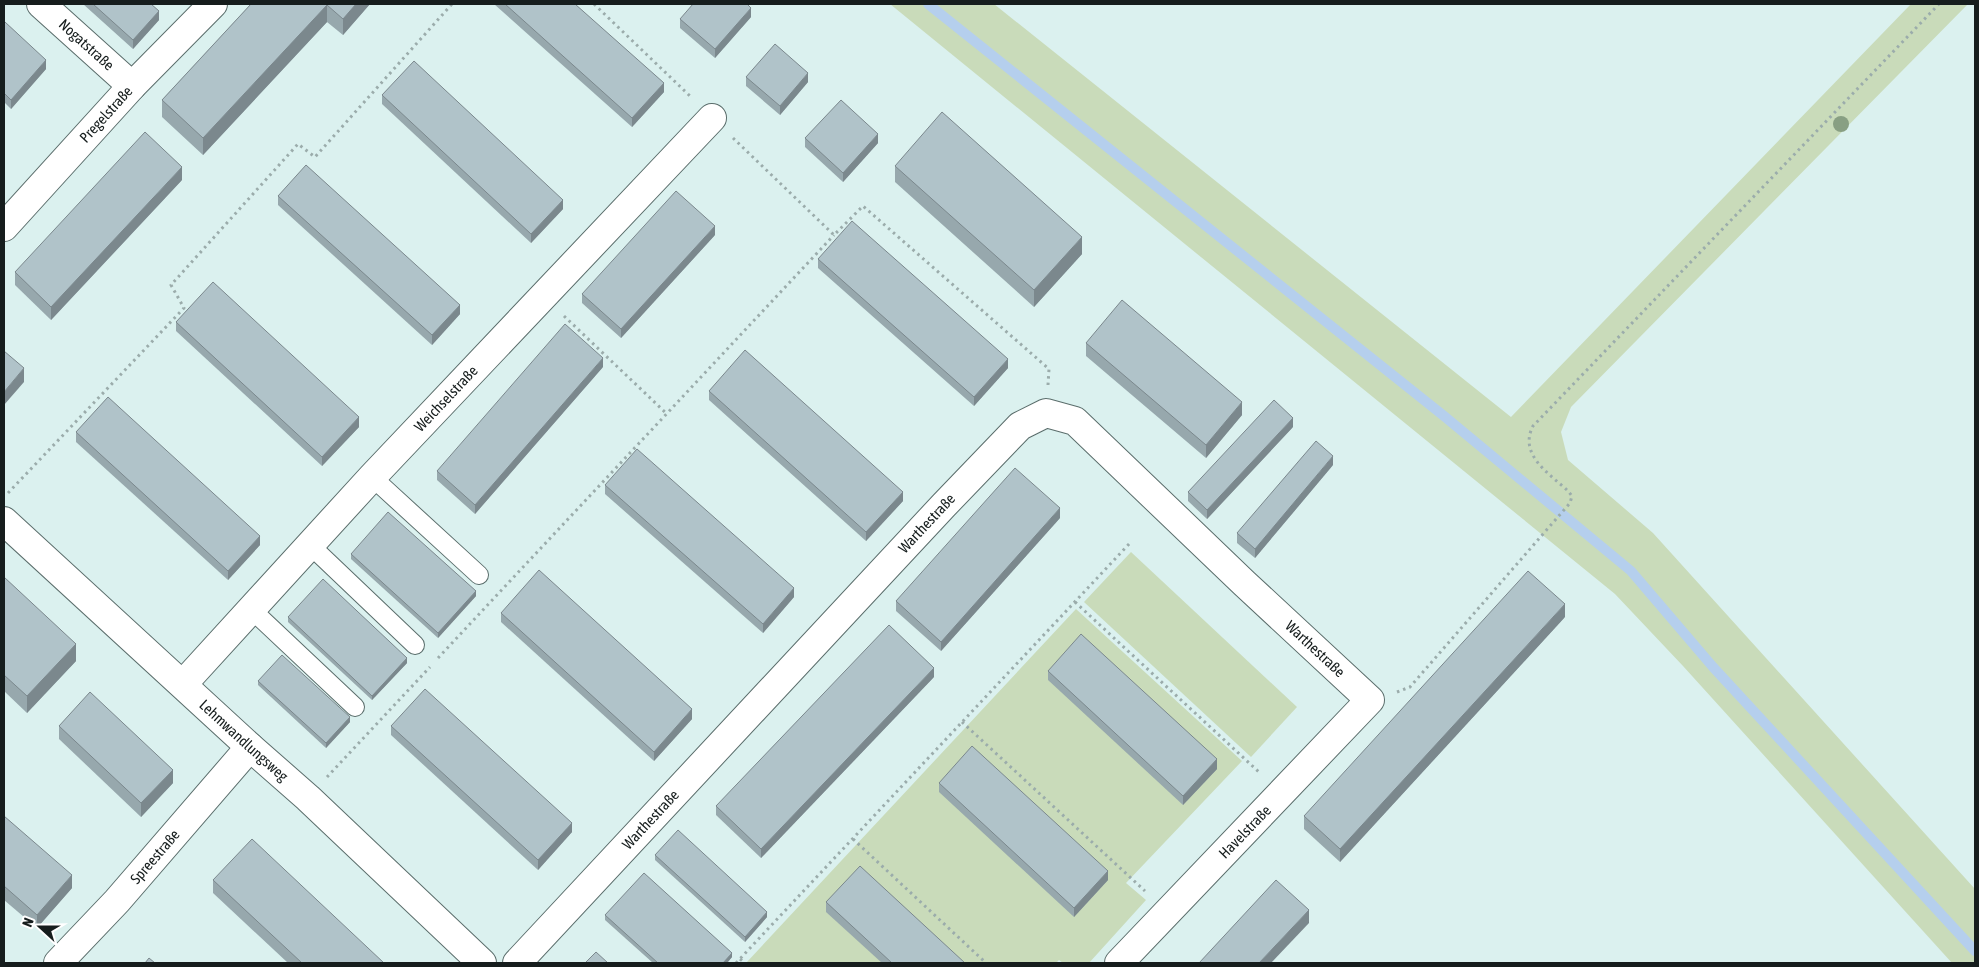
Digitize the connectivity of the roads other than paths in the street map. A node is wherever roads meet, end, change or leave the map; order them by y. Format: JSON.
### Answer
{"nodes":[{"id":1,"x":41,"y":4,"type":"edge"},
{"id":2,"x":213,"y":4,"type":"edge"},
{"id":3,"x":132,"y":86,"type":"junction"},
{"id":4,"x":712,"y":118,"type":"road end"},
{"id":5,"x":4,"y":227,"type":"edge"},
{"id":6,"x":372,"y":477,"type":"junction"},
{"id":7,"x":4,"y":521,"type":"edge"},
{"id":8,"x":310,"y":545,"type":"junction"},
{"id":9,"x":479,"y":575,"type":"dead end"},
{"id":10,"x":251,"y":609,"type":"junction"},
{"id":11,"x":415,"y":644,"type":"dead end"},
{"id":12,"x":183,"y":684,"type":"junction"},
{"id":13,"x":1370,"y":700,"type":"joint"},
{"id":14,"x":355,"y":707,"type":"dead end"},
{"id":15,"x":250,"y":747,"type":"junction"},
{"id":16,"x":58,"y":963,"type":"edge"},
{"id":17,"x":482,"y":963,"type":"edge"},
{"id":18,"x":517,"y":963,"type":"edge"},
{"id":19,"x":1119,"y":963,"type":"edge"}],
"edges":[{"from":1,"to":3,"type":"street","name":"Nogatstraße"},
{"from":2,"to":3,"type":"street","name":"Pregelstraße"},
{"from":3,"to":5,"type":"street","name":"Pregelstraße"},
{"from":4,"to":6,"type":"street","name":"Weichselstraße"},
{"from":6,"to":8,"type":"street","name":"Weichselstraße"},
{"from":6,"to":9,"type":"lane"},
{"from":7,"to":12,"type":"street","name":"Lehmwandlungsweg"},
{"from":8,"to":10,"type":"street","name":"Weichselstraße"},
{"from":8,"to":11,"type":"lane"},
{"from":10,"to":12,"type":"street","name":"Weichselstraße"},
{"from":10,"to":14,"type":"lane"},
{"from":12,"to":15,"type":"street","name":"Lehmwandlungsweg"},
{"from":13,"to":18,"type":"street","name":"Warthestraße"},
{"from":13,"to":19,"type":"street","name":"Havelstraße"},
{"from":15,"to":16,"type":"street","name":"Spreestraße"},
{"from":15,"to":17,"type":"street","name":"Lehmwandlungsweg"}]}
